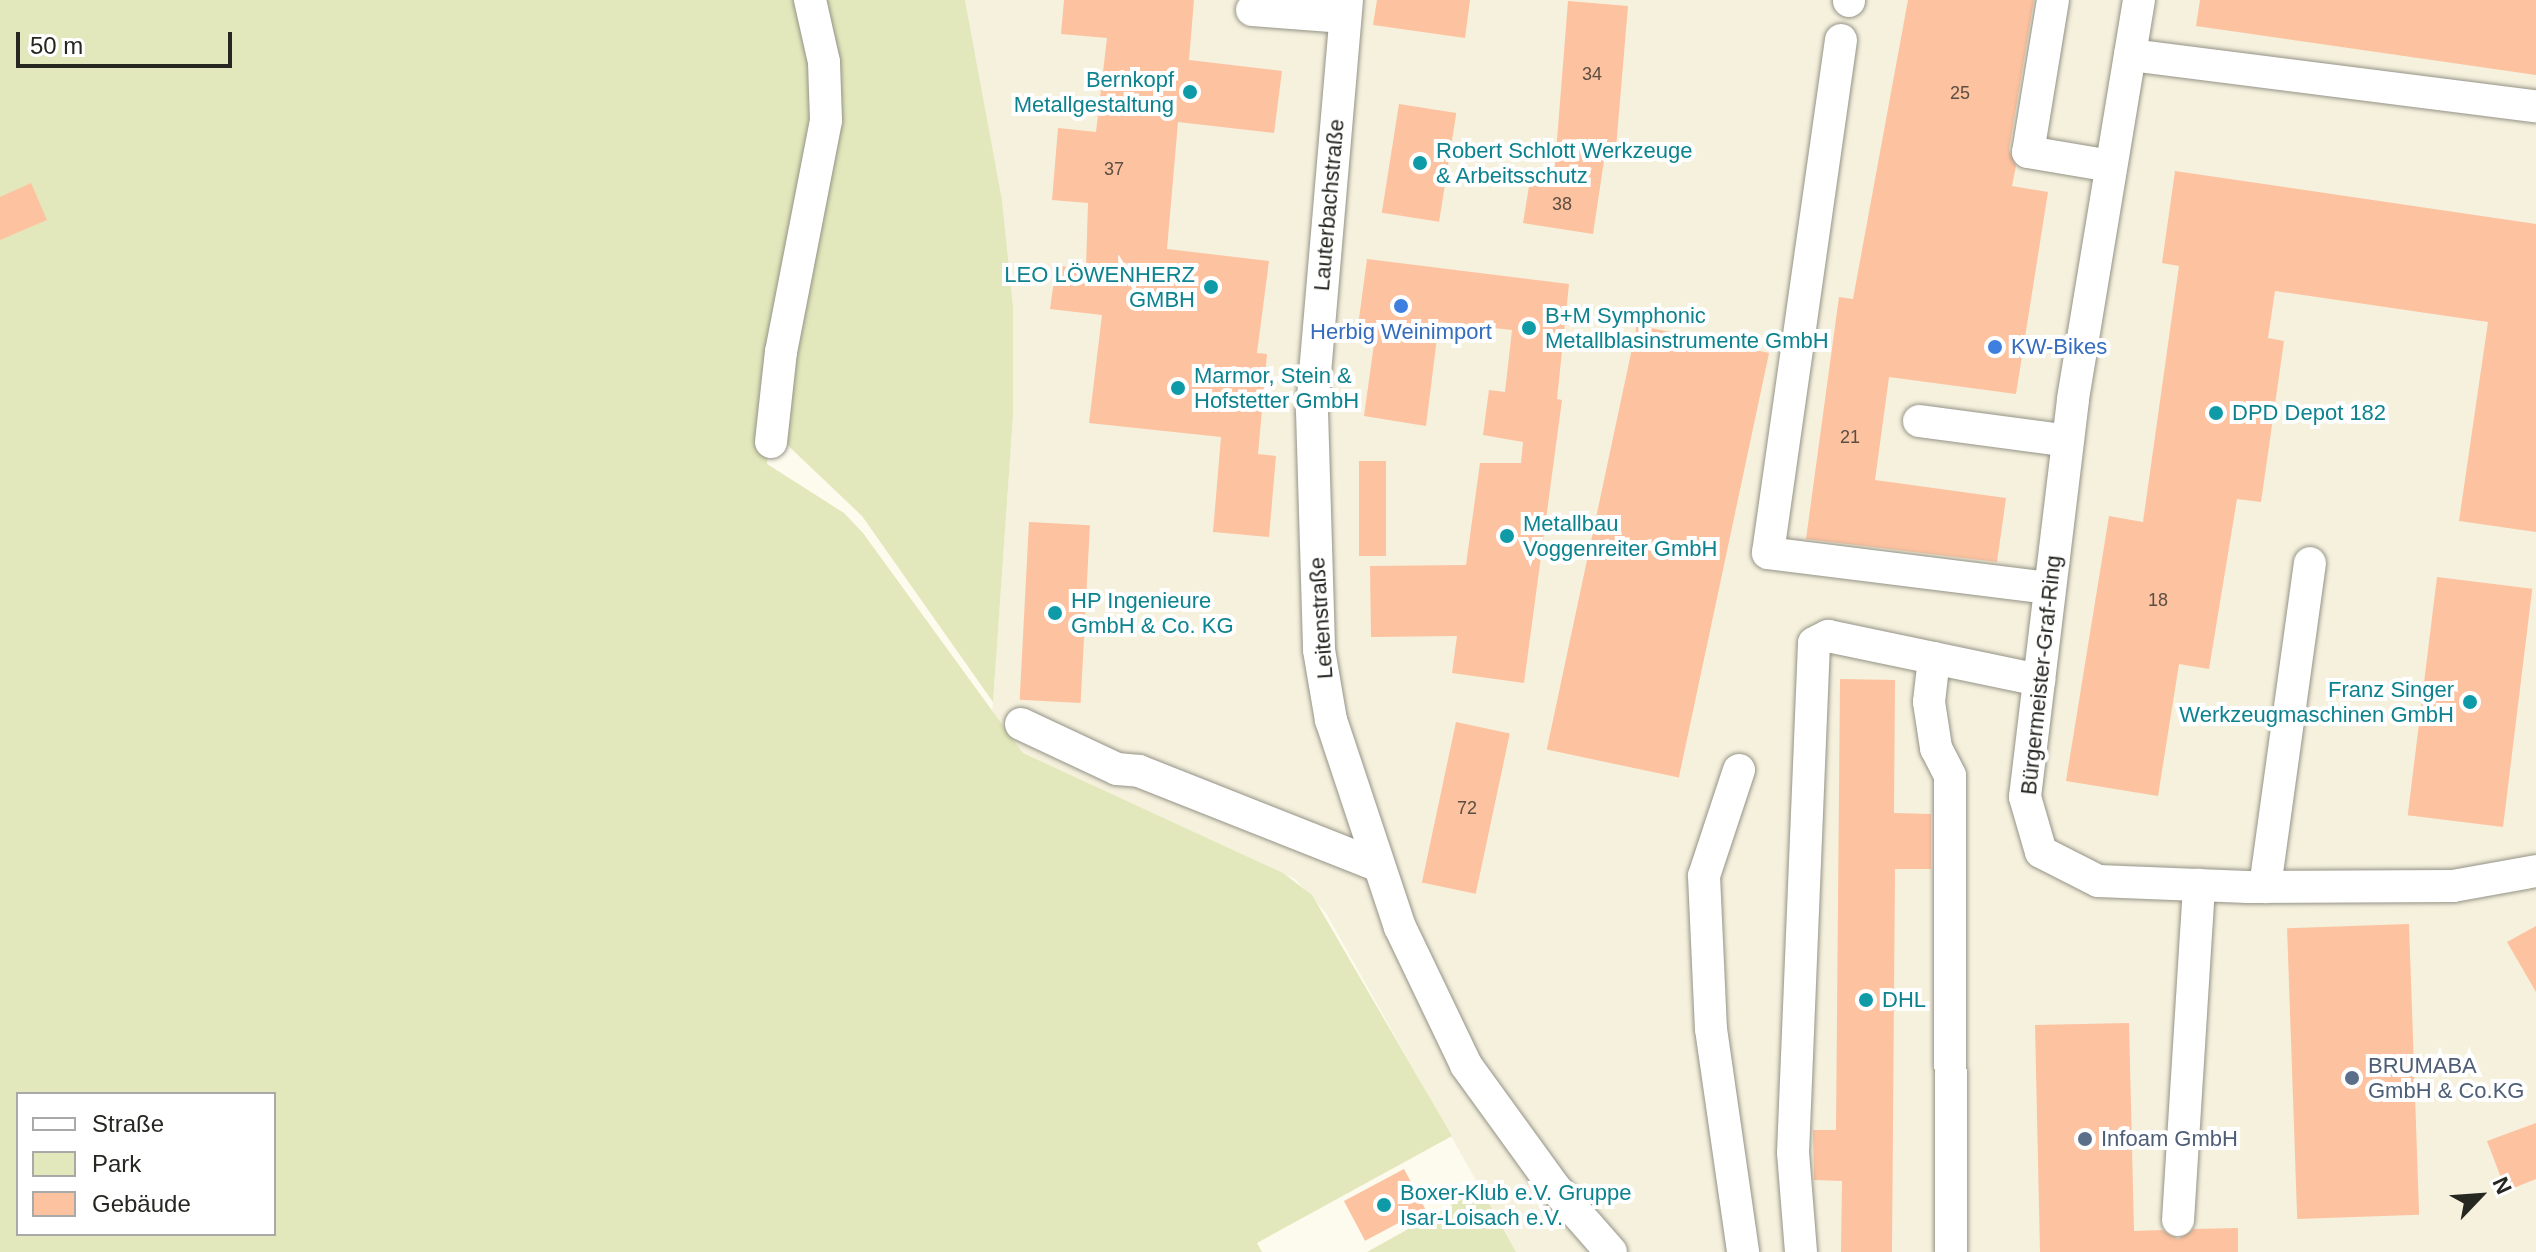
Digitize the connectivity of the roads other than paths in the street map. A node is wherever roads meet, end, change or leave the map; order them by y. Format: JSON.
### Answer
{"nodes":[{"id":1,"x":810,"y":0,"type":"edge"},
{"id":2,"x":2053,"y":0,"type":"edge"},
{"id":3,"x":2139,"y":0,"type":"edge"},
{"id":4,"x":1346,"y":9,"type":"edge"},
{"id":5,"x":1252,"y":10,"type":"dead end"},
{"id":6,"x":1841,"y":40,"type":"dead end"},
{"id":7,"x":2130,"y":55,"type":"junction"},
{"id":8,"x":2536,"y":106,"type":"edge"},
{"id":9,"x":2111,"y":166,"type":"junction"},
{"id":10,"x":1312,"y":411,"type":"joint"},
{"id":11,"x":1919,"y":421,"type":"dead end"},
{"id":12,"x":2068,"y":441,"type":"junction"},
{"id":13,"x":771,"y":442,"type":"dead end"},
{"id":14,"x":2310,"y":563,"type":"dead end"},
{"id":15,"x":2050,"y":588,"type":"junction"},
{"id":16,"x":1934,"y":658,"type":"junction"},
{"id":17,"x":2039,"y":680,"type":"junction"},
{"id":18,"x":1021,"y":724,"type":"dead end"},
{"id":19,"x":1739,"y":770,"type":"dead end"},
{"id":20,"x":1377,"y":865,"type":"junction"},
{"id":21,"x":2536,"y":871,"type":"edge"},
{"id":22,"x":2199,"y":885,"type":"junction"},
{"id":23,"x":2265,"y":887,"type":"junction"},
{"id":24,"x":2178,"y":1220,"type":"dead end"},
{"id":25,"x":1611,"y":1252,"type":"edge"},
{"id":26,"x":1743,"y":1252,"type":"edge"},
{"id":27,"x":1801,"y":1252,"type":"edge"},
{"id":28,"x":1951,"y":1252,"type":"edge"}],
"edges":[{"from":1,"to":13,"type":"street"},
{"from":2,"to":9,"type":"street"},
{"from":3,"to":7,"type":"street","name":"Bürgermeister-Graf-Ring"},
{"from":4,"to":5,"type":"street"},
{"from":4,"to":10,"type":"street","name":"Lauterbachstraße"},
{"from":6,"to":15,"type":"street"},
{"from":7,"to":8,"type":"street"},
{"from":7,"to":9,"type":"street","name":"Bürgermeister-Graf-Ring"},
{"from":9,"to":12,"type":"street","name":"Bürgermeister-Graf-Ring"},
{"from":10,"to":20,"type":"street","name":"Leitenstraße"},
{"from":11,"to":12,"type":"street"},
{"from":12,"to":15,"type":"street","name":"Bürgermeister-Graf-Ring"},
{"from":14,"to":23,"type":"street"},
{"from":15,"to":17,"type":"street","name":"Bürgermeister-Graf-Ring"},
{"from":16,"to":17,"type":"street"},
{"from":16,"to":27,"type":"street"},
{"from":16,"to":28,"type":"street"},
{"from":17,"to":22,"type":"street","name":"Bürgermeister-Graf-Ring"},
{"from":18,"to":20,"type":"street"},
{"from":19,"to":26,"type":"street"},
{"from":20,"to":25,"type":"street","name":"Leitenstraße"},
{"from":21,"to":23,"type":"street","name":"Bürgermeister-Graf-Ring"},
{"from":22,"to":23,"type":"street","name":"Bürgermeister-Graf-Ring"},
{"from":22,"to":24,"type":"street"}]}
